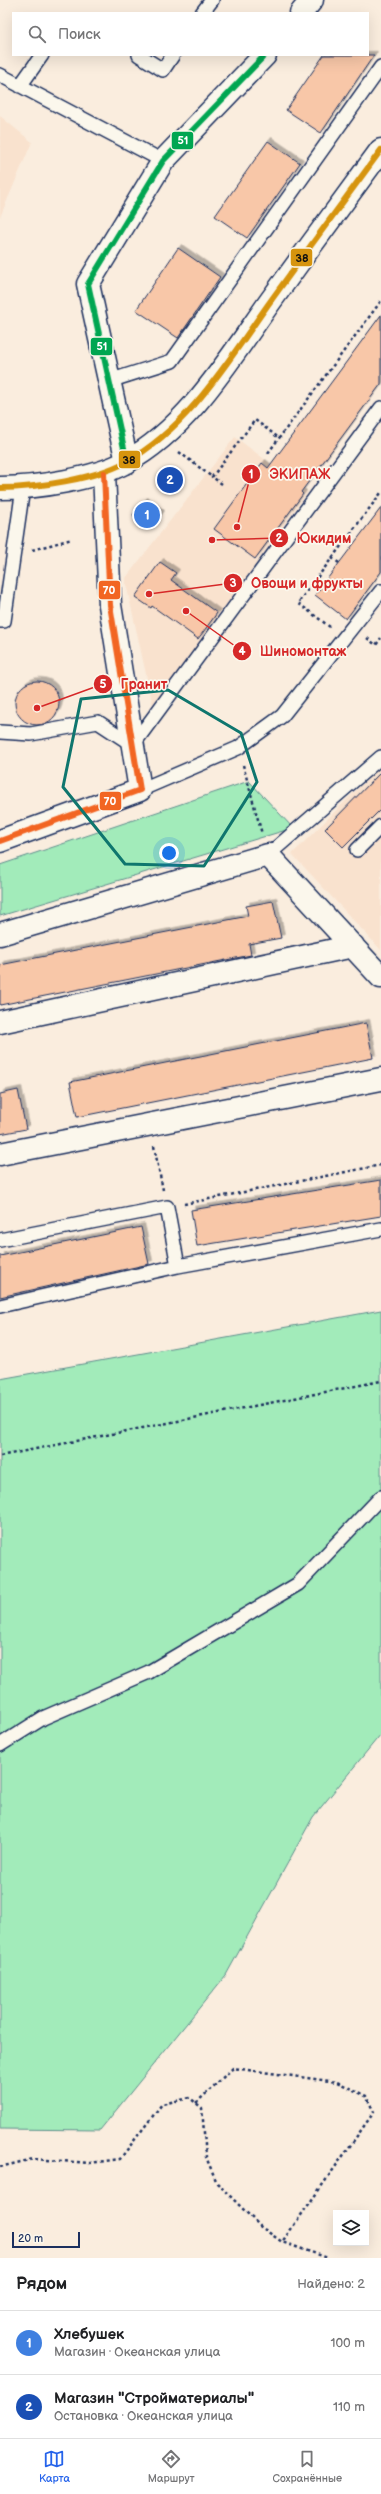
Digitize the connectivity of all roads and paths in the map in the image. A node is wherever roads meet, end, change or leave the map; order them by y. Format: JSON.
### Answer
{"nodes":[{"id":1,"x":212,"y":0,"type":"edge"},
{"id":2,"x":312,"y":0,"type":"edge"},
{"id":3,"x":203,"y":12,"type":"edge"},
{"id":4,"x":302,"y":12,"type":"edge"},
{"id":5,"x":41,"y":56,"type":"edge"},
{"id":6,"x":141,"y":56,"type":"edge"},
{"id":7,"x":172,"y":56,"type":"edge"},
{"id":8,"x":264,"y":56,"type":"edge"},
{"id":9,"x":381,"y":67,"type":"edge"},
{"id":10,"x":0,"y":75,"type":"edge"},
{"id":11,"x":20,"y":86,"type":"junction"},
{"id":12,"x":381,"y":150,"type":"edge"},
{"id":13,"x":163,"y":162,"type":"junction"},
{"id":14,"x":381,"y":301,"type":"edge"},
{"id":15,"x":109,"y":381,"type":"junction"},
{"id":16,"x":381,"y":408,"type":"edge"},
{"id":17,"x":161,"y":438,"type":"junction"},
{"id":18,"x":279,"y":438,"type":"junction"},
{"id":19,"x":268,"y":453,"type":"dead end"},
{"id":20,"x":127,"y":462,"type":"junction"},
{"id":21,"x":104,"y":473,"type":"junction"},
{"id":22,"x":212,"y":477,"type":"junction"},
{"id":23,"x":222,"y":484,"type":"dead end"},
{"id":24,"x":0,"y":488,"type":"edge"},
{"id":25,"x":23,"y":488,"type":"junction"},
{"id":26,"x":381,"y":493,"type":"edge"},
{"id":27,"x":72,"y":539,"type":"dead end"},
{"id":28,"x":14,"y":554,"type":"junction"},
{"id":29,"x":332,"y":558,"type":"junction"},
{"id":30,"x":339,"y":564,"type":"dead end"},
{"id":31,"x":381,"y":591,"type":"edge"},
{"id":32,"x":0,"y":621,"type":"edge"},
{"id":33,"x":345,"y":638,"type":"junction"},
{"id":34,"x":0,"y":732,"type":"edge"},
{"id":35,"x":133,"y":745,"type":"junction"},
{"id":36,"x":238,"y":748,"type":"junction"},
{"id":37,"x":381,"y":757,"type":"edge"},
{"id":38,"x":140,"y":790,"type":"junction"},
{"id":39,"x":381,"y":826,"type":"edge"},
{"id":40,"x":0,"y":841,"type":"edge"},
{"id":41,"x":357,"y":850,"type":"dead end"},
{"id":42,"x":268,"y":855,"type":"junction"},
{"id":43,"x":0,"y":934,"type":"edge"},
{"id":44,"x":352,"y":946,"type":"junction"},
{"id":45,"x":381,"y":959,"type":"edge"},
{"id":46,"x":381,"y":977,"type":"edge"},
{"id":47,"x":0,"y":1022,"type":"edge"},
{"id":48,"x":381,"y":1079,"type":"edge"},
{"id":49,"x":149,"y":1124,"type":"junction"},
{"id":50,"x":0,"y":1154,"type":"edge"},
{"id":51,"x":381,"y":1165,"type":"edge"},
{"id":52,"x":167,"y":1207,"type":"junction"},
{"id":53,"x":381,"y":1229,"type":"edge"},
{"id":54,"x":0,"y":1240,"type":"edge"},
{"id":55,"x":178,"y":1266,"type":"junction"},
{"id":56,"x":0,"y":1306,"type":"edge"},
{"id":57,"x":381,"y":1381,"type":"edge"},
{"id":58,"x":0,"y":1456,"type":"edge"},
{"id":59,"x":381,"y":1497,"type":"edge"},
{"id":60,"x":0,"y":1745,"type":"edge"},
{"id":61,"x":196,"y":2103,"type":"junction"},
{"id":62,"x":0,"y":2167,"type":"edge"},
{"id":63,"x":282,"y":2242,"type":"junction"},
{"id":64,"x":328,"y":2258,"type":"edge"}],
"edges":[{"from":1,"to":3,"type":"lane"},
{"from":2,"to":4,"type":"street"},
{"from":5,"to":11,"type":"lane"},
{"from":6,"to":7,"type":"lane"},
{"from":8,"to":13,"type":"street"},
{"from":9,"to":15,"type":"lane"},
{"from":10,"to":11,"type":"lane"},
{"from":11,"to":13,"type":"lane"},
{"from":12,"to":17,"type":"street"},
{"from":13,"to":15,"type":"street"},
{"from":14,"to":18,"type":"path"},
{"from":15,"to":20,"type":"street"},
{"from":16,"to":35,"type":"lane"},
{"from":17,"to":20,"type":"street"},
{"from":17,"to":22,"type":"path"},
{"from":18,"to":19,"type":"path"},
{"from":18,"to":22,"type":"path"},
{"from":20,"to":21,"type":"street"},
{"from":21,"to":25,"type":"street"},
{"from":21,"to":35,"type":"street"},
{"from":22,"to":23,"type":"path"},
{"from":24,"to":25,"type":"street"},
{"from":25,"to":28,"type":"lane"},
{"from":26,"to":29,"type":"path"},
{"from":27,"to":28,"type":"path"},
{"from":28,"to":32,"type":"lane"},
{"from":29,"to":30,"type":"path"},
{"from":29,"to":33,"type":"path"},
{"from":31,"to":33,"type":"lane"},
{"from":33,"to":36,"type":"lane"},
{"from":34,"to":35,"type":"lane"},
{"from":35,"to":38,"type":"street"},
{"from":36,"to":38,"type":"lane"},
{"from":36,"to":42,"type":"path"},
{"from":37,"to":42,"type":"lane"},
{"from":38,"to":40,"type":"street"},
{"from":39,"to":41,"type":"lane"},
{"from":42,"to":43,"type":"street"},
{"from":42,"to":44,"type":"street"},
{"from":44,"to":45,"type":"lane"},
{"from":44,"to":46,"type":"street"},
{"from":44,"to":47,"type":"street"},
{"from":48,"to":49,"type":"street"},
{"from":49,"to":50,"type":"street"},
{"from":49,"to":52,"type":"path"},
{"from":51,"to":52,"type":"path"},
{"from":52,"to":54,"type":"lane"},
{"from":52,"to":55,"type":"lane"},
{"from":53,"to":55,"type":"lane"},
{"from":55,"to":56,"type":"lane"},
{"from":57,"to":58,"type":"path"},
{"from":59,"to":60,"type":"lane"},
{"from":61,"to":62,"type":"path"},
{"from":61,"to":63,"type":"path"},
{"from":61,"to":63,"type":"path"},
{"from":63,"to":64,"type":"path"}]}
